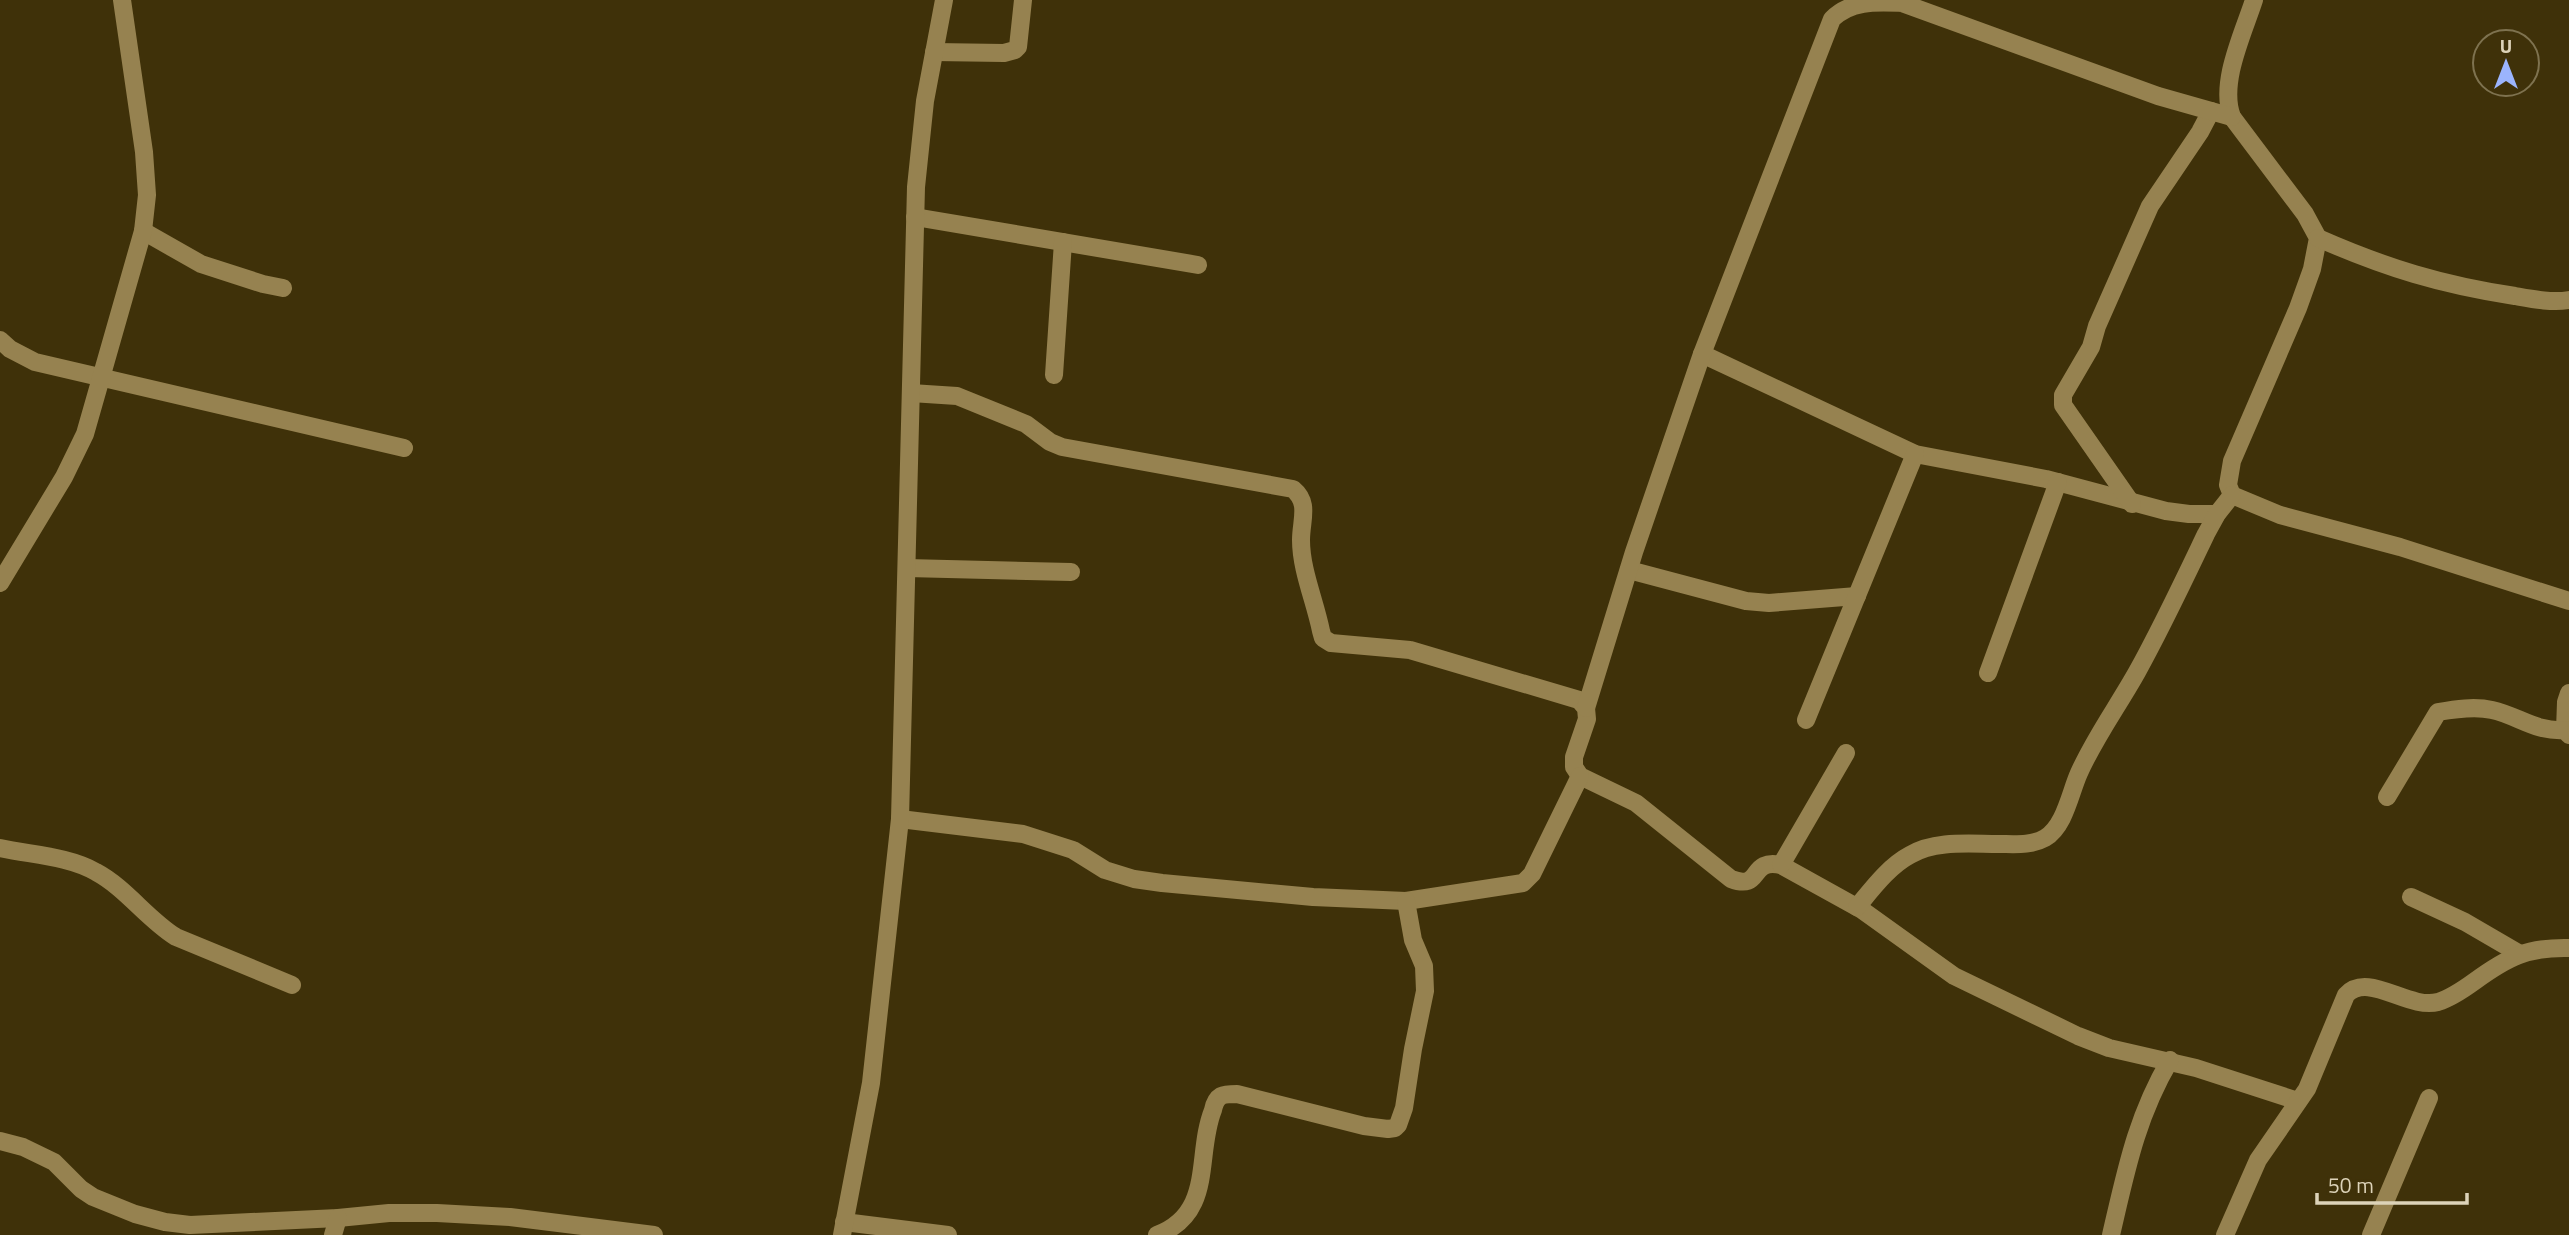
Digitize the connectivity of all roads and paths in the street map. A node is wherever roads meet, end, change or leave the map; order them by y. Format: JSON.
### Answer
{"nodes":[{"id":1,"x":122,"y":0,"type":"edge"},
{"id":2,"x":944,"y":0,"type":"edge"},
{"id":3,"x":1023,"y":0,"type":"edge"},
{"id":4,"x":2254,"y":0,"type":"edge"},
{"id":5,"x":934,"y":52,"type":"junction"},
{"id":6,"x":2211,"y":111,"type":"junction"},
{"id":7,"x":2232,"y":117,"type":"junction"},
{"id":8,"x":915,"y":216,"type":"junction"},
{"id":9,"x":144,"y":231,"type":"junction"},
{"id":10,"x":2318,"y":237,"type":"junction"},
{"id":11,"x":1063,"y":242,"type":"junction"},
{"id":12,"x":1198,"y":265,"type":"dead end"},
{"id":13,"x":283,"y":288,"type":"dead end"},
{"id":14,"x":2569,"y":300,"type":"edge"},
{"id":15,"x":0,"y":340,"type":"edge"},
{"id":16,"x":1702,"y":354,"type":"junction"},
{"id":17,"x":1054,"y":374,"type":"dead end"},
{"id":18,"x":100,"y":378,"type":"junction"},
{"id":19,"x":911,"y":393,"type":"junction"},
{"id":20,"x":404,"y":448,"type":"dead end"},
{"id":21,"x":1915,"y":454,"type":"junction"},
{"id":22,"x":2058,"y":482,"type":"junction"},
{"id":23,"x":2232,"y":495,"type":"junction"},
{"id":24,"x":2132,"y":504,"type":"junction"},
{"id":25,"x":2217,"y":514,"type":"junction"},
{"id":26,"x":907,"y":568,"type":"junction"},
{"id":27,"x":1629,"y":570,"type":"junction"},
{"id":28,"x":1071,"y":572,"type":"dead end"},
{"id":29,"x":0,"y":583,"type":"edge"},
{"id":30,"x":1857,"y":596,"type":"junction"},
{"id":31,"x":2569,"y":601,"type":"edge"},
{"id":32,"x":1989,"y":673,"type":"dead end"},
{"id":33,"x":2569,"y":694,"type":"edge"},
{"id":34,"x":1586,"y":708,"type":"junction"},
{"id":35,"x":1806,"y":720,"type":"dead end"},
{"id":36,"x":2567,"y":732,"type":"edge"},
{"id":37,"x":1846,"y":753,"type":"dead end"},
{"id":38,"x":1580,"y":776,"type":"junction"},
{"id":39,"x":2386,"y":797,"type":"dead end"},
{"id":40,"x":900,"y":819,"type":"junction"},
{"id":41,"x":0,"y":848,"type":"edge"},
{"id":42,"x":1782,"y":865,"type":"junction"},
{"id":43,"x":2412,"y":897,"type":"dead end"},
{"id":44,"x":1406,"y":901,"type":"junction"},
{"id":45,"x":1857,"y":907,"type":"junction"},
{"id":46,"x":2569,"y":948,"type":"edge"},
{"id":47,"x":2520,"y":954,"type":"junction"},
{"id":48,"x":292,"y":985,"type":"dead end"},
{"id":49,"x":2169,"y":1060,"type":"junction"},
{"id":50,"x":2429,"y":1098,"type":"dead end"},
{"id":51,"x":2298,"y":1101,"type":"junction"},
{"id":52,"x":0,"y":1141,"type":"edge"},
{"id":53,"x":335,"y":1226,"type":"edge"},
{"id":54,"x":843,"y":1228,"type":"edge"},
{"id":55,"x":654,"y":1235,"type":"edge"},
{"id":56,"x":948,"y":1235,"type":"edge"},
{"id":57,"x":1157,"y":1235,"type":"edge"},
{"id":58,"x":2111,"y":1235,"type":"edge"},
{"id":59,"x":2225,"y":1235,"type":"edge"},
{"id":60,"x":2371,"y":1235,"type":"edge"}],
"edges":[{"from":1,"to":9,"type":"street"},
{"from":2,"to":5,"type":"street"},
{"from":3,"to":5,"type":"street"},
{"from":4,"to":7,"type":"street"},
{"from":5,"to":8,"type":"street"},
{"from":6,"to":7,"type":"street"},
{"from":6,"to":16,"type":"street"},
{"from":6,"to":24,"type":"street"},
{"from":7,"to":10,"type":"street"},
{"from":8,"to":11,"type":"street"},
{"from":8,"to":19,"type":"street"},
{"from":9,"to":13,"type":"street"},
{"from":9,"to":18,"type":"street"},
{"from":10,"to":14,"type":"street"},
{"from":10,"to":23,"type":"street"},
{"from":11,"to":12,"type":"street"},
{"from":11,"to":17,"type":"street"},
{"from":15,"to":18,"type":"street"},
{"from":16,"to":21,"type":"street"},
{"from":16,"to":27,"type":"street"},
{"from":18,"to":20,"type":"street"},
{"from":18,"to":29,"type":"street"},
{"from":19,"to":26,"type":"street"},
{"from":19,"to":34,"type":"street"},
{"from":21,"to":22,"type":"street"},
{"from":21,"to":30,"type":"street"},
{"from":22,"to":24,"type":"street"},
{"from":22,"to":32,"type":"street"},
{"from":23,"to":25,"type":"street"},
{"from":23,"to":31,"type":"street"},
{"from":24,"to":25,"type":"street"},
{"from":25,"to":45,"type":"street"},
{"from":26,"to":28,"type":"street"},
{"from":26,"to":40,"type":"street"},
{"from":27,"to":30,"type":"street"},
{"from":27,"to":34,"type":"street"},
{"from":30,"to":35,"type":"street"},
{"from":33,"to":36,"type":"street"},
{"from":34,"to":38,"type":"street"},
{"from":36,"to":39,"type":"street"},
{"from":37,"to":42,"type":"street"},
{"from":38,"to":42,"type":"street"},
{"from":38,"to":44,"type":"street"},
{"from":40,"to":44,"type":"street"},
{"from":40,"to":54,"type":"street"},
{"from":41,"to":48,"type":"street"},
{"from":42,"to":45,"type":"street"},
{"from":43,"to":47,"type":"street"},
{"from":44,"to":57,"type":"street"},
{"from":45,"to":49,"type":"street"},
{"from":46,"to":47,"type":"street"},
{"from":47,"to":51,"type":"street"},
{"from":49,"to":51,"type":"street"},
{"from":49,"to":58,"type":"street"},
{"from":50,"to":60,"type":"street"},
{"from":51,"to":59,"type":"street"},
{"from":52,"to":53,"type":"street"},
{"from":53,"to":55,"type":"street"},
{"from":54,"to":56,"type":"street"}]}
